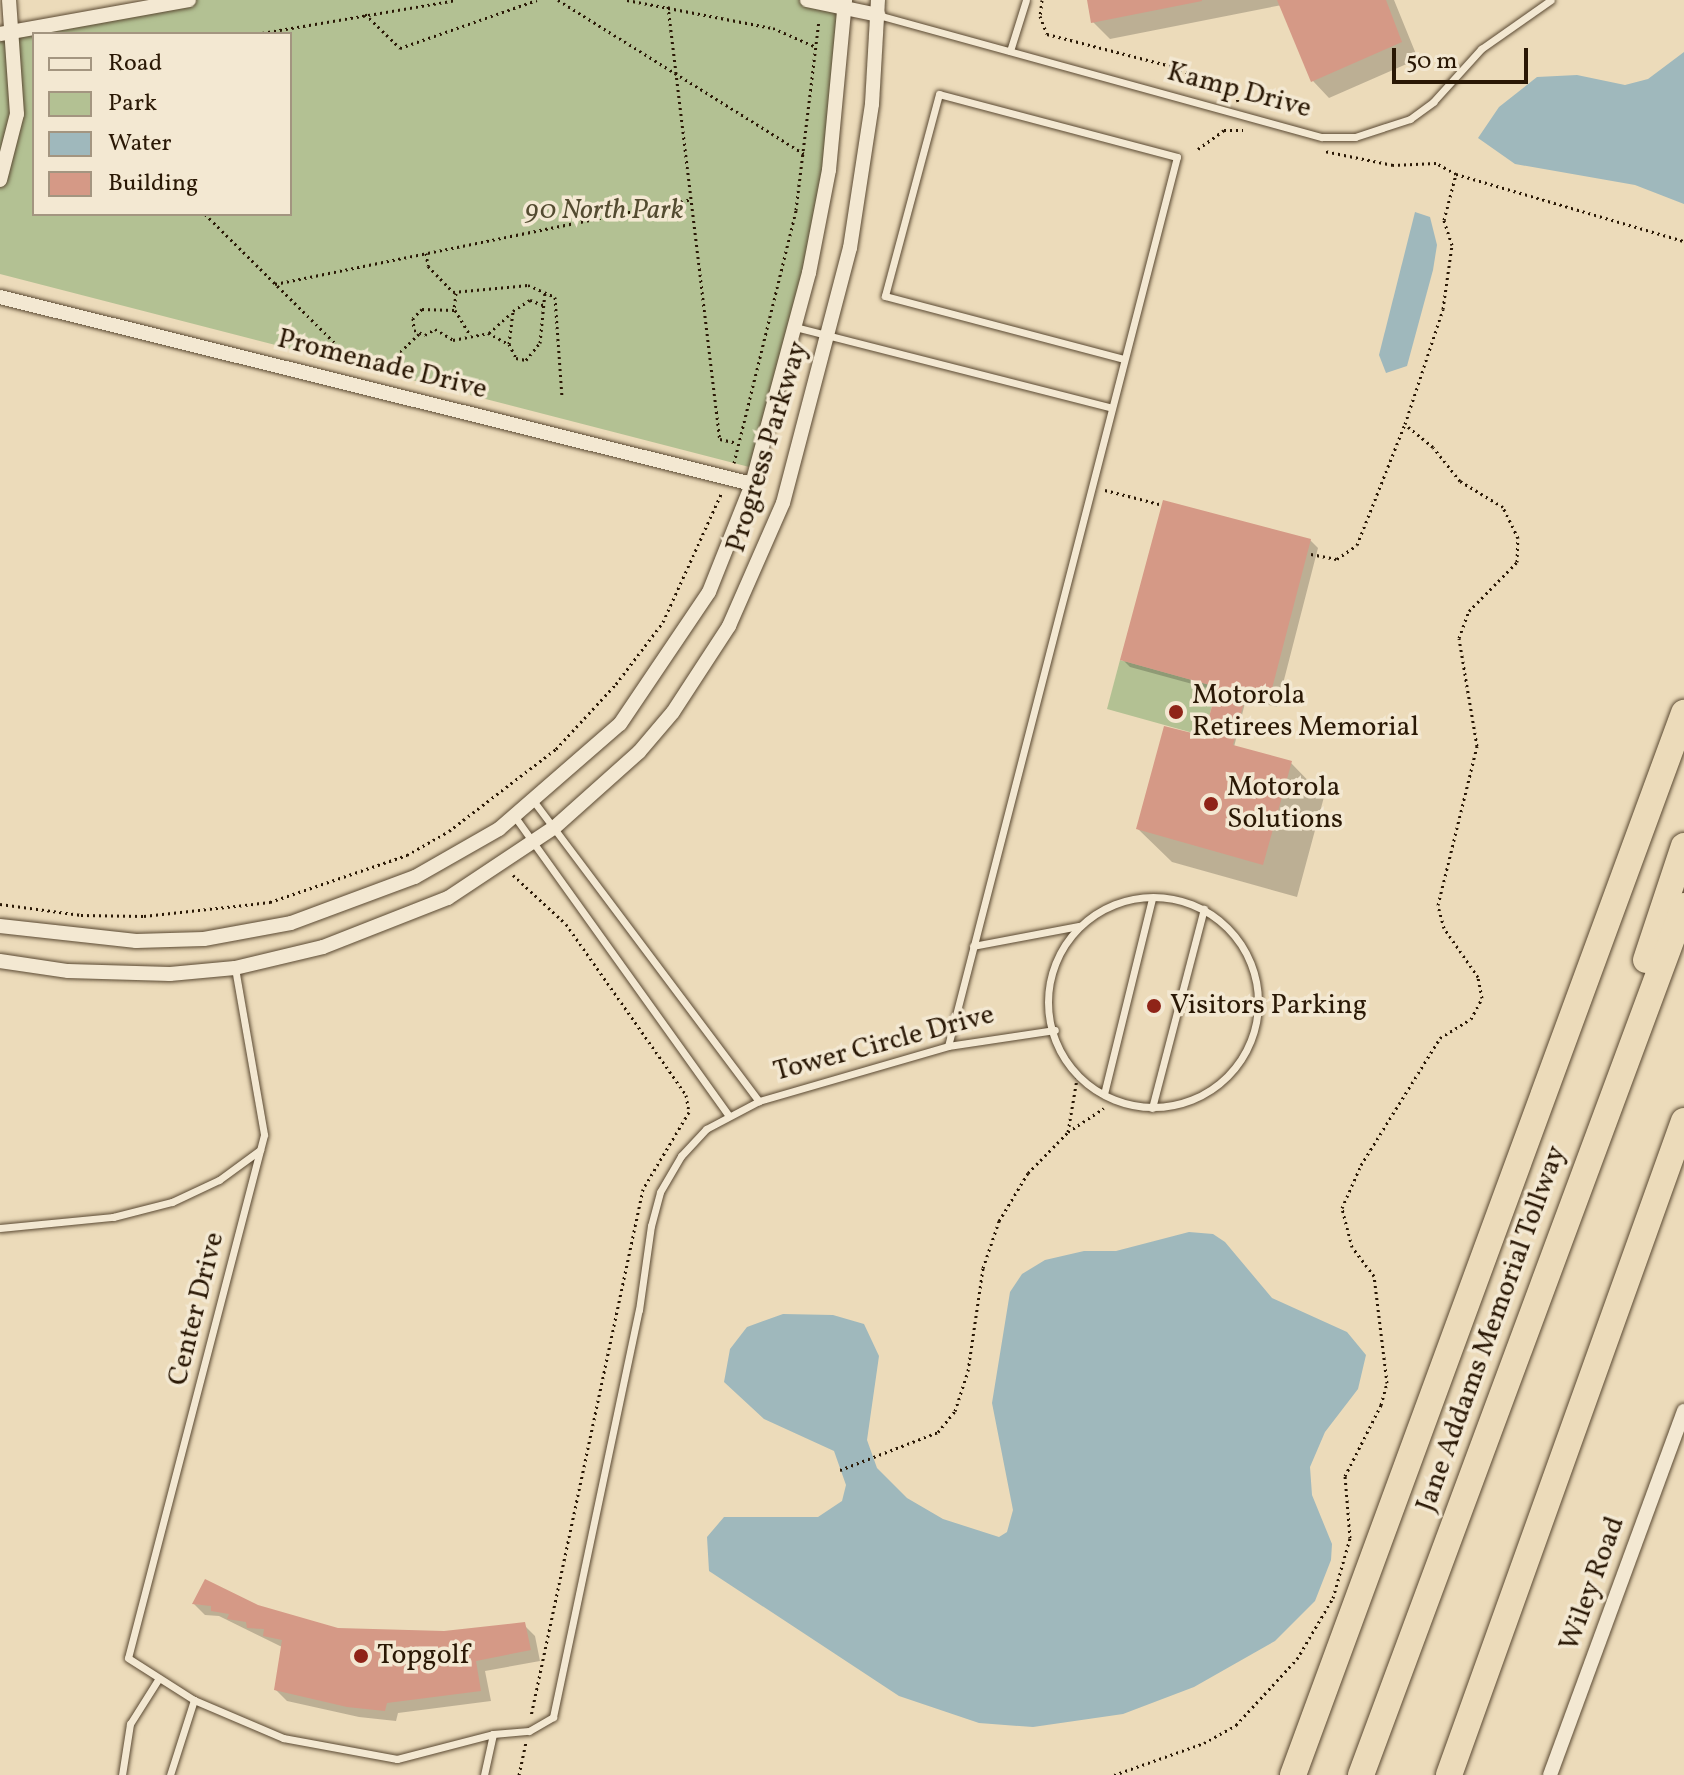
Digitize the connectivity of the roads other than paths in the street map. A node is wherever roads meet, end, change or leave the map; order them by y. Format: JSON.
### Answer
{"nodes":[{"id":1,"x":9,"y":0,"type":"edge"},
{"id":2,"x":189,"y":0,"type":"edge"},
{"id":3,"x":1026,"y":0,"type":"edge"},
{"id":4,"x":1551,"y":0,"type":"edge"},
{"id":5,"x":814,"y":1,"type":"edge"},
{"id":6,"x":845,"y":4,"type":"edge"},
{"id":7,"x":878,"y":7,"type":"edge"},
{"id":8,"x":6,"y":33,"type":"edge"},
{"id":9,"x":1010,"y":51,"type":"junction"},
{"id":10,"x":0,"y":180,"type":"edge"},
{"id":11,"x":0,"y":297,"type":"edge"},
{"id":12,"x":795,"y":327,"type":"junction"},
{"id":13,"x":830,"y":336,"type":"junction"},
{"id":14,"x":1123,"y":359,"type":"junction"},
{"id":15,"x":1110,"y":407,"type":"junction"},
{"id":16,"x":752,"y":484,"type":"junction"},
{"id":17,"x":1684,"y":713,"type":"edge"},
{"id":18,"x":535,"y":803,"type":"junction"},
{"id":19,"x":515,"y":817,"type":"junction"},
{"id":20,"x":555,"y":827,"type":"junction"},
{"id":21,"x":534,"y":843,"type":"junction"},
{"id":22,"x":1684,"y":846,"type":"edge"},
{"id":23,"x":1152,"y":898,"type":"junction"},
{"id":24,"x":1684,"y":906,"type":"edge"},
{"id":25,"x":1204,"y":909,"type":"junction"},
{"id":26,"x":0,"y":926,"type":"edge"},
{"id":27,"x":1079,"y":926,"type":"junction"},
{"id":28,"x":973,"y":946,"type":"junction"},
{"id":29,"x":0,"y":961,"type":"edge"},
{"id":30,"x":235,"y":968,"type":"junction"},
{"id":31,"x":1055,"y":1030,"type":"junction"},
{"id":32,"x":948,"y":1046,"type":"junction"},
{"id":33,"x":1104,"y":1094,"type":"junction"},
{"id":34,"x":759,"y":1101,"type":"junction"},
{"id":35,"x":1152,"y":1108,"type":"junction"},
{"id":36,"x":728,"y":1115,"type":"junction"},
{"id":37,"x":1684,"y":1121,"type":"edge"},
{"id":38,"x":260,"y":1150,"type":"junction"},
{"id":39,"x":0,"y":1228,"type":"edge"},
{"id":40,"x":1684,"y":1411,"type":"edge"},
{"id":41,"x":1486,"y":1438,"type":"junction"},
{"id":42,"x":128,"y":1658,"type":"joint"},
{"id":43,"x":159,"y":1678,"type":"junction"},
{"id":44,"x":194,"y":1700,"type":"junction"},
{"id":45,"x":493,"y":1734,"type":"junction"},
{"id":46,"x":122,"y":1775,"type":"edge"},
{"id":47,"x":170,"y":1775,"type":"edge"},
{"id":48,"x":484,"y":1775,"type":"edge"},
{"id":49,"x":1293,"y":1775,"type":"edge"},
{"id":50,"x":1361,"y":1775,"type":"edge"},
{"id":51,"x":1449,"y":1775,"type":"edge"},
{"id":52,"x":1550,"y":1775,"type":"edge"}],
"edges":[{"from":1,"to":8,"type":"street"},
{"from":2,"to":8,"type":"street"},
{"from":3,"to":9,"type":"lane"},
{"from":4,"to":9,"type":"lane","name":"Kamp Drive"},
{"from":5,"to":6,"type":"street"},
{"from":6,"to":7,"type":"street"},
{"from":6,"to":12,"type":"street","name":"Progress Parkway"},
{"from":7,"to":9,"type":"lane","name":"Kamp Drive"},
{"from":7,"to":13,"type":"street","name":"Progress Parkway"},
{"from":8,"to":10,"type":"street"},
{"from":11,"to":16,"type":"street","name":"Promenade Drive"},
{"from":12,"to":13,"type":"lane"},
{"from":12,"to":16,"type":"street","name":"Progress Parkway"},
{"from":13,"to":15,"type":"lane"},
{"from":13,"to":20,"type":"street","name":"Progress Parkway"},
{"from":14,"to":14,"type":"lane"},
{"from":14,"to":15,"type":"lane"},
{"from":15,"to":28,"type":"lane"},
{"from":16,"to":18,"type":"street","name":"Progress Parkway"},
{"from":17,"to":49,"type":"highway"},
{"from":18,"to":19,"type":"street","name":"Progress Parkway"},
{"from":18,"to":20,"type":"lane"},
{"from":19,"to":21,"type":"lane"},
{"from":19,"to":26,"type":"street","name":"Progress Parkway"},
{"from":20,"to":21,"type":"street","name":"Progress Parkway"},
{"from":20,"to":34,"type":"lane"},
{"from":21,"to":30,"type":"street","name":"Progress Parkway"},
{"from":21,"to":36,"type":"lane"},
{"from":22,"to":41,"type":"highway"},
{"from":23,"to":25,"type":"lane"},
{"from":23,"to":27,"type":"lane"},
{"from":23,"to":33,"type":"lane"},
{"from":24,"to":41,"type":"highway","name":"Jane Addams Memorial Tollway"},
{"from":25,"to":35,"type":"lane"},
{"from":25,"to":35,"type":"lane"},
{"from":27,"to":28,"type":"lane"},
{"from":27,"to":31,"type":"lane"},
{"from":28,"to":32,"type":"lane"},
{"from":29,"to":30,"type":"street","name":"Progress Parkway"},
{"from":30,"to":38,"type":"lane","name":"Center Drive"},
{"from":31,"to":32,"type":"lane","name":"Tower Circle Drive"},
{"from":31,"to":33,"type":"lane"},
{"from":32,"to":34,"type":"lane","name":"Tower Circle Drive"},
{"from":33,"to":35,"type":"lane"},
{"from":34,"to":36,"type":"lane","name":"Tower Circle Drive"},
{"from":36,"to":45,"type":"lane","name":"Tower Circle Drive"},
{"from":37,"to":51,"type":"highway"},
{"from":38,"to":39,"type":"lane"},
{"from":38,"to":42,"type":"lane","name":"Center Drive"},
{"from":40,"to":52,"type":"street","name":"Wiley Road"},
{"from":41,"to":50,"type":"highway","name":"Jane Addams Memorial Tollway"},
{"from":42,"to":43,"type":"lane","name":"Tower Circle Drive"},
{"from":43,"to":44,"type":"lane","name":"Tower Circle Drive"},
{"from":43,"to":46,"type":"lane"},
{"from":44,"to":45,"type":"lane","name":"Tower Circle Drive"},
{"from":44,"to":47,"type":"lane"},
{"from":45,"to":48,"type":"lane"}]}
